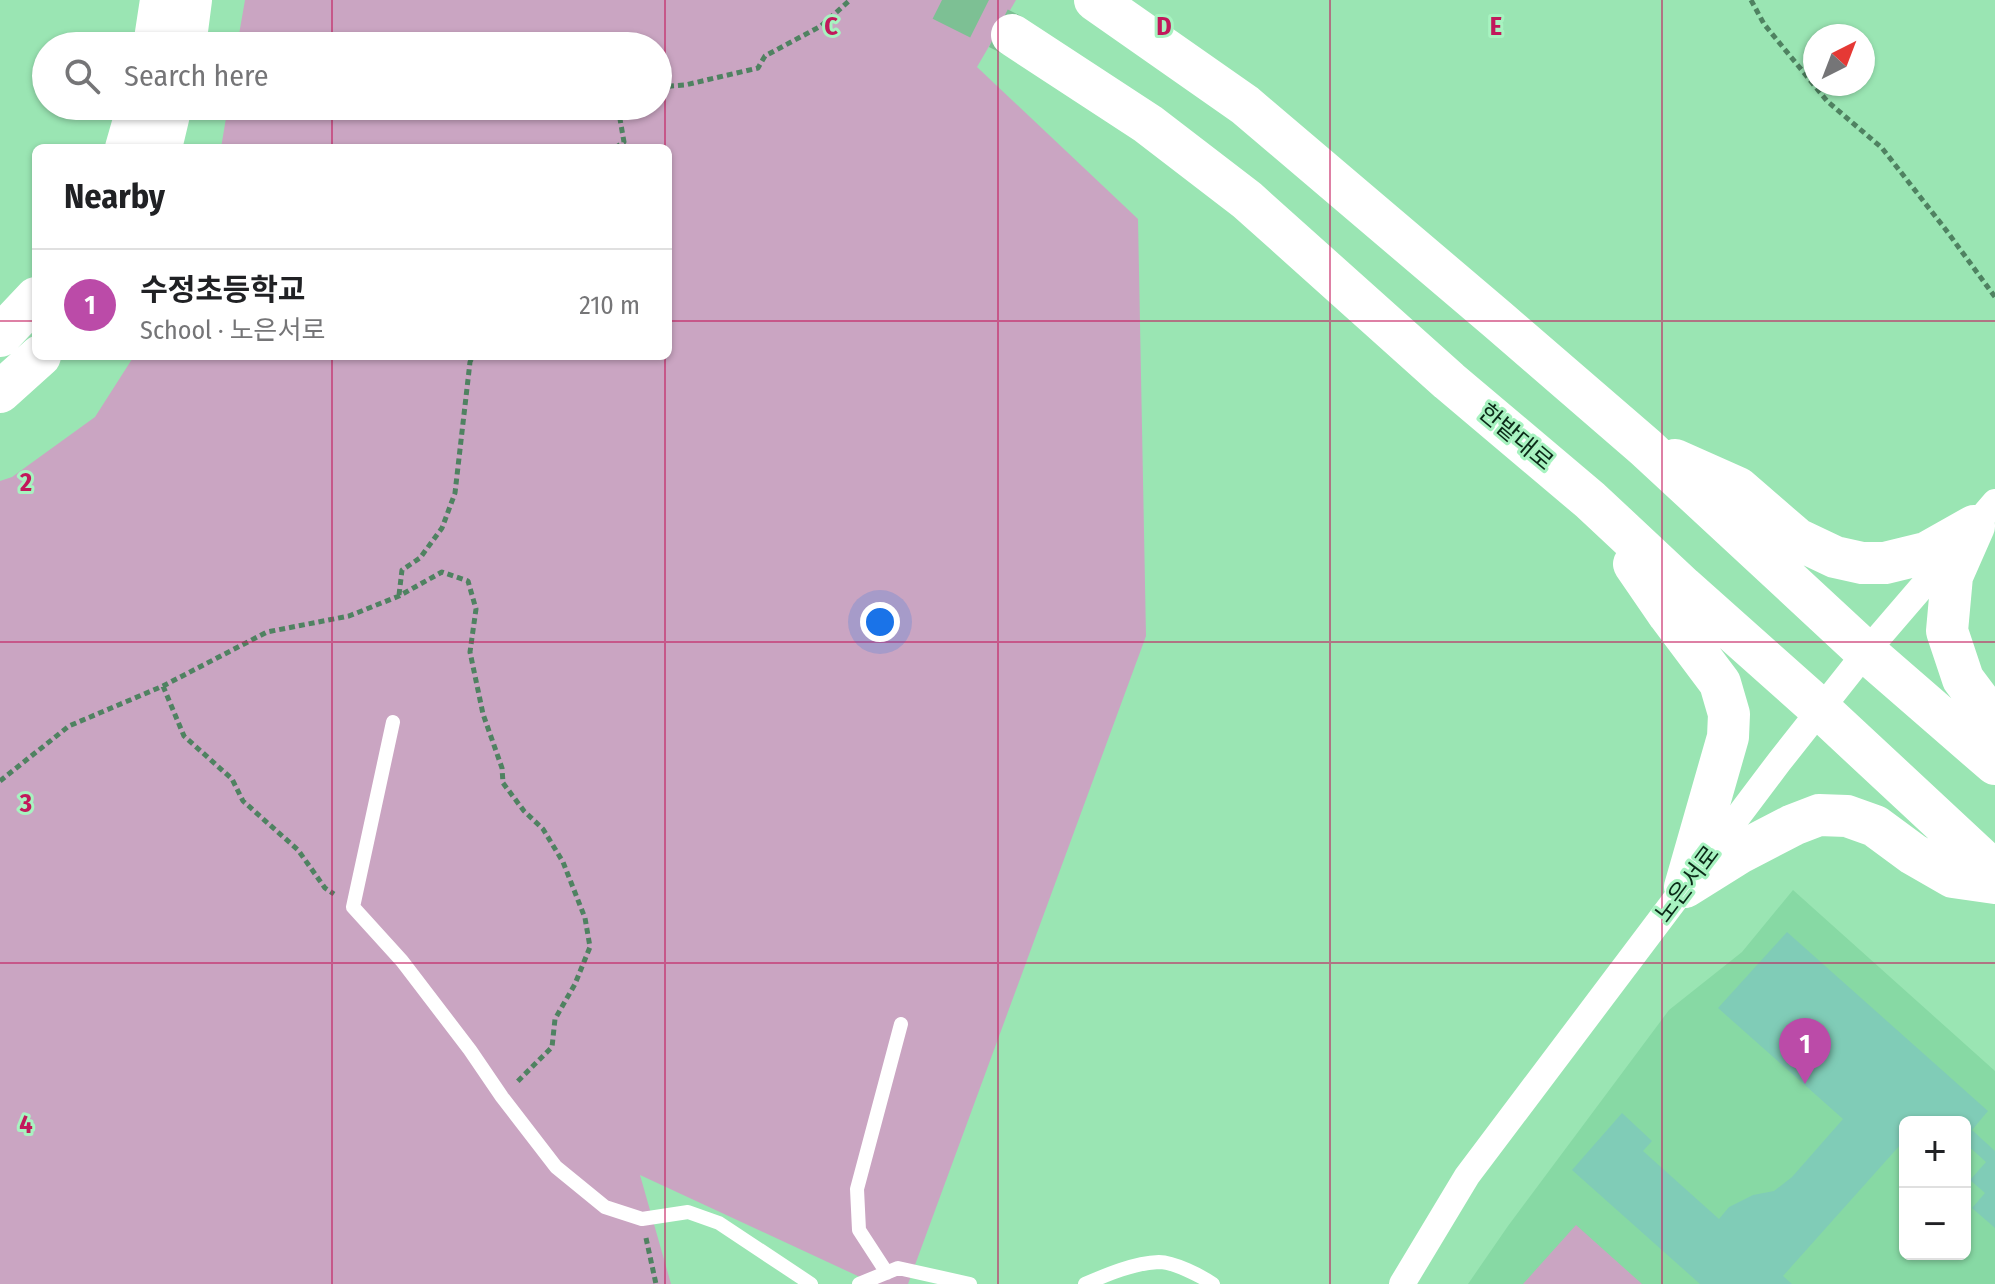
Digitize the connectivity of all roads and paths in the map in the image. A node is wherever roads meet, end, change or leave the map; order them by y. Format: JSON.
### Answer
{"nodes":[{"id":1,"x":161,"y":0,"type":"edge"},
{"id":2,"x":191,"y":0,"type":"edge"},
{"id":3,"x":850,"y":0,"type":"edge"},
{"id":4,"x":1095,"y":0,"type":"edge"},
{"id":5,"x":1751,"y":0,"type":"edge"},
{"id":6,"x":156,"y":32,"type":"edge"},
{"id":7,"x":187,"y":32,"type":"edge"},
{"id":8,"x":1012,"y":35,"type":"tunnel mouth"},
{"id":9,"x":672,"y":86,"type":"edge"},
{"id":10,"x":134,"y":120,"type":"edge"},
{"id":11,"x":168,"y":120,"type":"edge"},
{"id":12,"x":620,"y":120,"type":"edge"},
{"id":13,"x":127,"y":144,"type":"edge"},
{"id":14,"x":162,"y":144,"type":"edge"},
{"id":15,"x":621,"y":144,"type":"edge"},
{"id":16,"x":1995,"y":297,"type":"edge"},
{"id":17,"x":32,"y":302,"type":"edge"},
{"id":18,"x":0,"y":336,"type":"edge"},
{"id":19,"x":36,"y":360,"type":"edge"},
{"id":20,"x":471,"y":360,"type":"edge"},
{"id":21,"x":0,"y":392,"type":"edge"},
{"id":22,"x":1645,"y":447,"type":"junction"},
{"id":23,"x":1590,"y":500,"type":"junction"},
{"id":24,"x":1989,"y":509,"type":"edge"},
{"id":25,"x":399,"y":596,"type":"junction"},
{"id":26,"x":1866,"y":652,"type":"junction"},
{"id":27,"x":163,"y":686,"type":"junction"},
{"id":28,"x":1820,"y":709,"type":"junction"},
{"id":29,"x":1995,"y":717,"type":"edge"},
{"id":30,"x":393,"y":722,"type":"dead end"},
{"id":31,"x":1995,"y":764,"type":"edge"},
{"id":32,"x":0,"y":781,"type":"edge"},
{"id":33,"x":1995,"y":872,"type":"edge"},
{"id":34,"x":1995,"y":883,"type":"edge"},
{"id":35,"x":1685,"y":887,"type":"junction"},
{"id":36,"x":353,"y":907,"type":"junction"},
{"id":37,"x":901,"y":1024,"type":"dead end"},
{"id":38,"x":502,"y":1097,"type":"junction"},
{"id":39,"x":642,"y":1219,"type":"junction"},
{"id":40,"x":887,"y":1273,"type":"junction"},
{"id":41,"x":656,"y":1284,"type":"edge"},
{"id":42,"x":811,"y":1284,"type":"edge"},
{"id":43,"x":859,"y":1284,"type":"edge"},
{"id":44,"x":970,"y":1284,"type":"edge"},
{"id":45,"x":1085,"y":1284,"type":"edge"},
{"id":46,"x":1213,"y":1284,"type":"edge"},
{"id":47,"x":1402,"y":1284,"type":"edge"}],
"edges":[{"from":1,"to":6,"type":"main road"},
{"from":2,"to":7,"type":"main road"},
{"from":3,"to":9,"type":"path"},
{"from":4,"to":22,"type":"main road"},
{"from":5,"to":16,"type":"path"},
{"from":8,"to":23,"type":"main road","name":"한밭대로"},
{"from":10,"to":13,"type":"main road"},
{"from":11,"to":14,"type":"main road"},
{"from":12,"to":15,"type":"path"},
{"from":17,"to":18,"type":"main road"},
{"from":19,"to":21,"type":"main road"},
{"from":20,"to":25,"type":"path"},
{"from":22,"to":24,"type":"main road"},
{"from":22,"to":26,"type":"main road"},
{"from":23,"to":28,"type":"main road","name":"한밭대로"},
{"from":23,"to":35,"type":"main road"},
{"from":24,"to":26,"type":"street","name":"노은서로"},
{"from":24,"to":29,"type":"main road"},
{"from":25,"to":27,"type":"path"},
{"from":25,"to":38,"type":"path"},
{"from":26,"to":28,"type":"street","name":"노은서로"},
{"from":26,"to":31,"type":"main road"},
{"from":27,"to":32,"type":"path"},
{"from":27,"to":36,"type":"path"},
{"from":28,"to":33,"type":"main road","name":"한밭대로"},
{"from":28,"to":35,"type":"street","name":"노은서로"},
{"from":30,"to":36,"type":"lane"},
{"from":34,"to":35,"type":"main road"},
{"from":35,"to":47,"type":"street","name":"노은서로"},
{"from":36,"to":38,"type":"lane"},
{"from":37,"to":40,"type":"lane"},
{"from":38,"to":39,"type":"lane"},
{"from":39,"to":41,"type":"path"},
{"from":39,"to":42,"type":"lane"},
{"from":40,"to":43,"type":"lane"},
{"from":40,"to":44,"type":"lane"},
{"from":45,"to":46,"type":"lane"}]}
